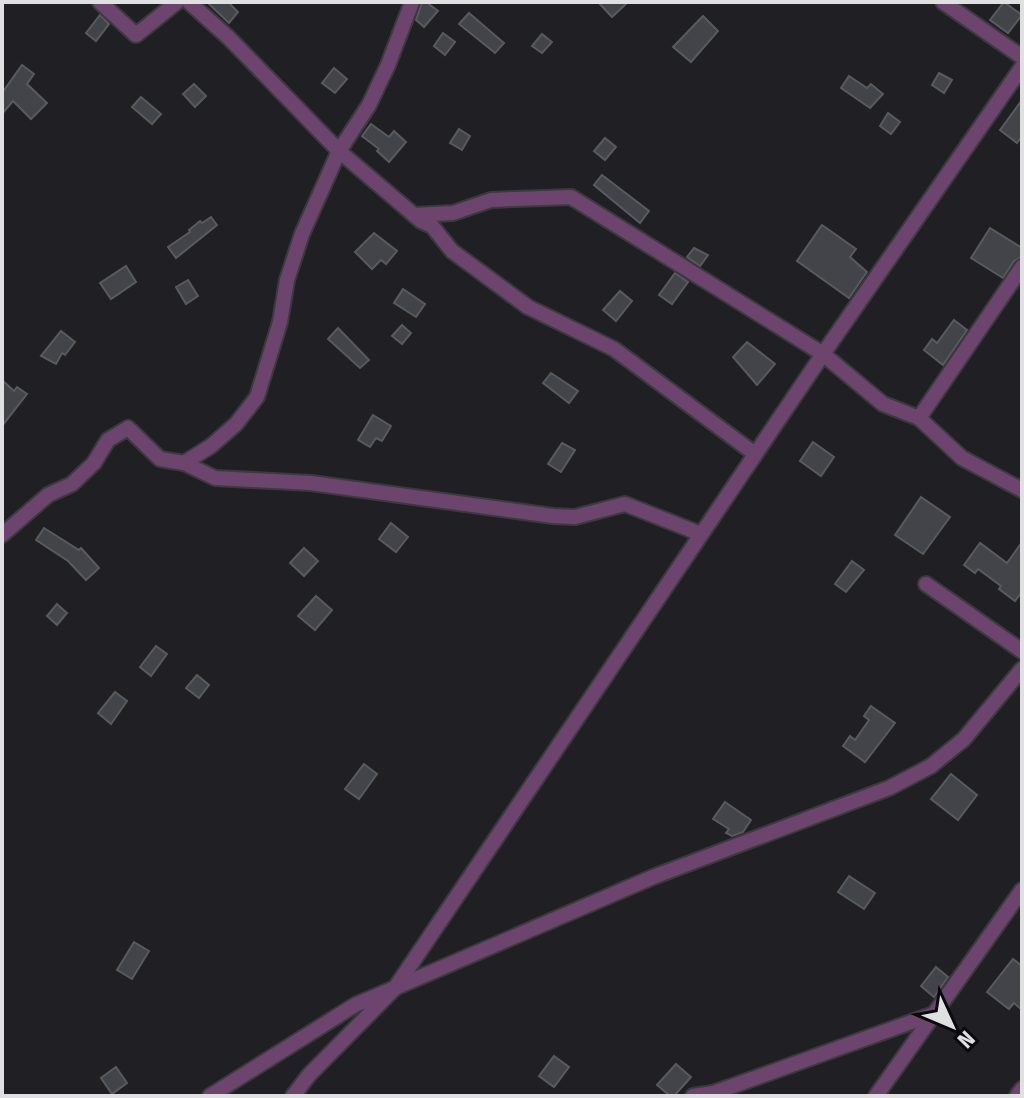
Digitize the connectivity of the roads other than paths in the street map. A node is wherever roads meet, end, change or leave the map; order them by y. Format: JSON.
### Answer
{"nodes":[{"id":1,"x":100,"y":2,"type":"edge"},
{"id":2,"x":177,"y":2,"type":"edge"},
{"id":3,"x":189,"y":2,"type":"edge"},
{"id":4,"x":412,"y":2,"type":"edge"},
{"id":5,"x":943,"y":2,"type":"edge"},
{"id":6,"x":1022,"y":57,"type":"edge"},
{"id":7,"x":1022,"y":67,"type":"edge"},
{"id":8,"x":339,"y":151,"type":"junction"},
{"id":9,"x":414,"y":215,"type":"junction"},
{"id":10,"x":1022,"y":267,"type":"edge"},
{"id":11,"x":823,"y":354,"type":"junction"},
{"id":12,"x":919,"y":418,"type":"junction"},
{"id":13,"x":755,"y":454,"type":"junction"},
{"id":14,"x":184,"y":463,"type":"junction"},
{"id":15,"x":1019,"y":482,"type":"edge"},
{"id":16,"x":701,"y":534,"type":"junction"},
{"id":17,"x":2,"y":535,"type":"edge"},
{"id":18,"x":926,"y":584,"type":"dead end"},
{"id":19,"x":1022,"y":651,"type":"edge"},
{"id":20,"x":1022,"y":669,"type":"edge"},
{"id":21,"x":1022,"y":890,"type":"edge"},
{"id":22,"x":395,"y":988,"type":"junction"},
{"id":23,"x":931,"y":1015,"type":"junction"},
{"id":24,"x":1022,"y":1089,"type":"edge"},
{"id":25,"x":712,"y":1094,"type":"edge"},
{"id":26,"x":210,"y":1096,"type":"edge"},
{"id":27,"x":293,"y":1096,"type":"edge"},
{"id":28,"x":693,"y":1096,"type":"edge"},
{"id":29,"x":876,"y":1096,"type":"edge"},
{"id":30,"x":1017,"y":1096,"type":"edge"}],
"edges":[{"from":1,"to":2,"type":"street"},
{"from":3,"to":8,"type":"street"},
{"from":4,"to":8,"type":"street"},
{"from":5,"to":6,"type":"street"},
{"from":7,"to":11,"type":"street"},
{"from":8,"to":9,"type":"street"},
{"from":8,"to":14,"type":"street"},
{"from":9,"to":11,"type":"street"},
{"from":9,"to":13,"type":"street"},
{"from":10,"to":12,"type":"street"},
{"from":11,"to":12,"type":"street"},
{"from":11,"to":13,"type":"street"},
{"from":12,"to":15,"type":"street"},
{"from":13,"to":16,"type":"street"},
{"from":14,"to":16,"type":"street"},
{"from":14,"to":17,"type":"street"},
{"from":16,"to":22,"type":"street"},
{"from":18,"to":19,"type":"street"},
{"from":20,"to":22,"type":"street"},
{"from":21,"to":23,"type":"street"},
{"from":22,"to":26,"type":"street"},
{"from":22,"to":27,"type":"street"},
{"from":23,"to":25,"type":"street"},
{"from":23,"to":29,"type":"street"},
{"from":24,"to":30,"type":"street"},
{"from":25,"to":28,"type":"street"}]}
